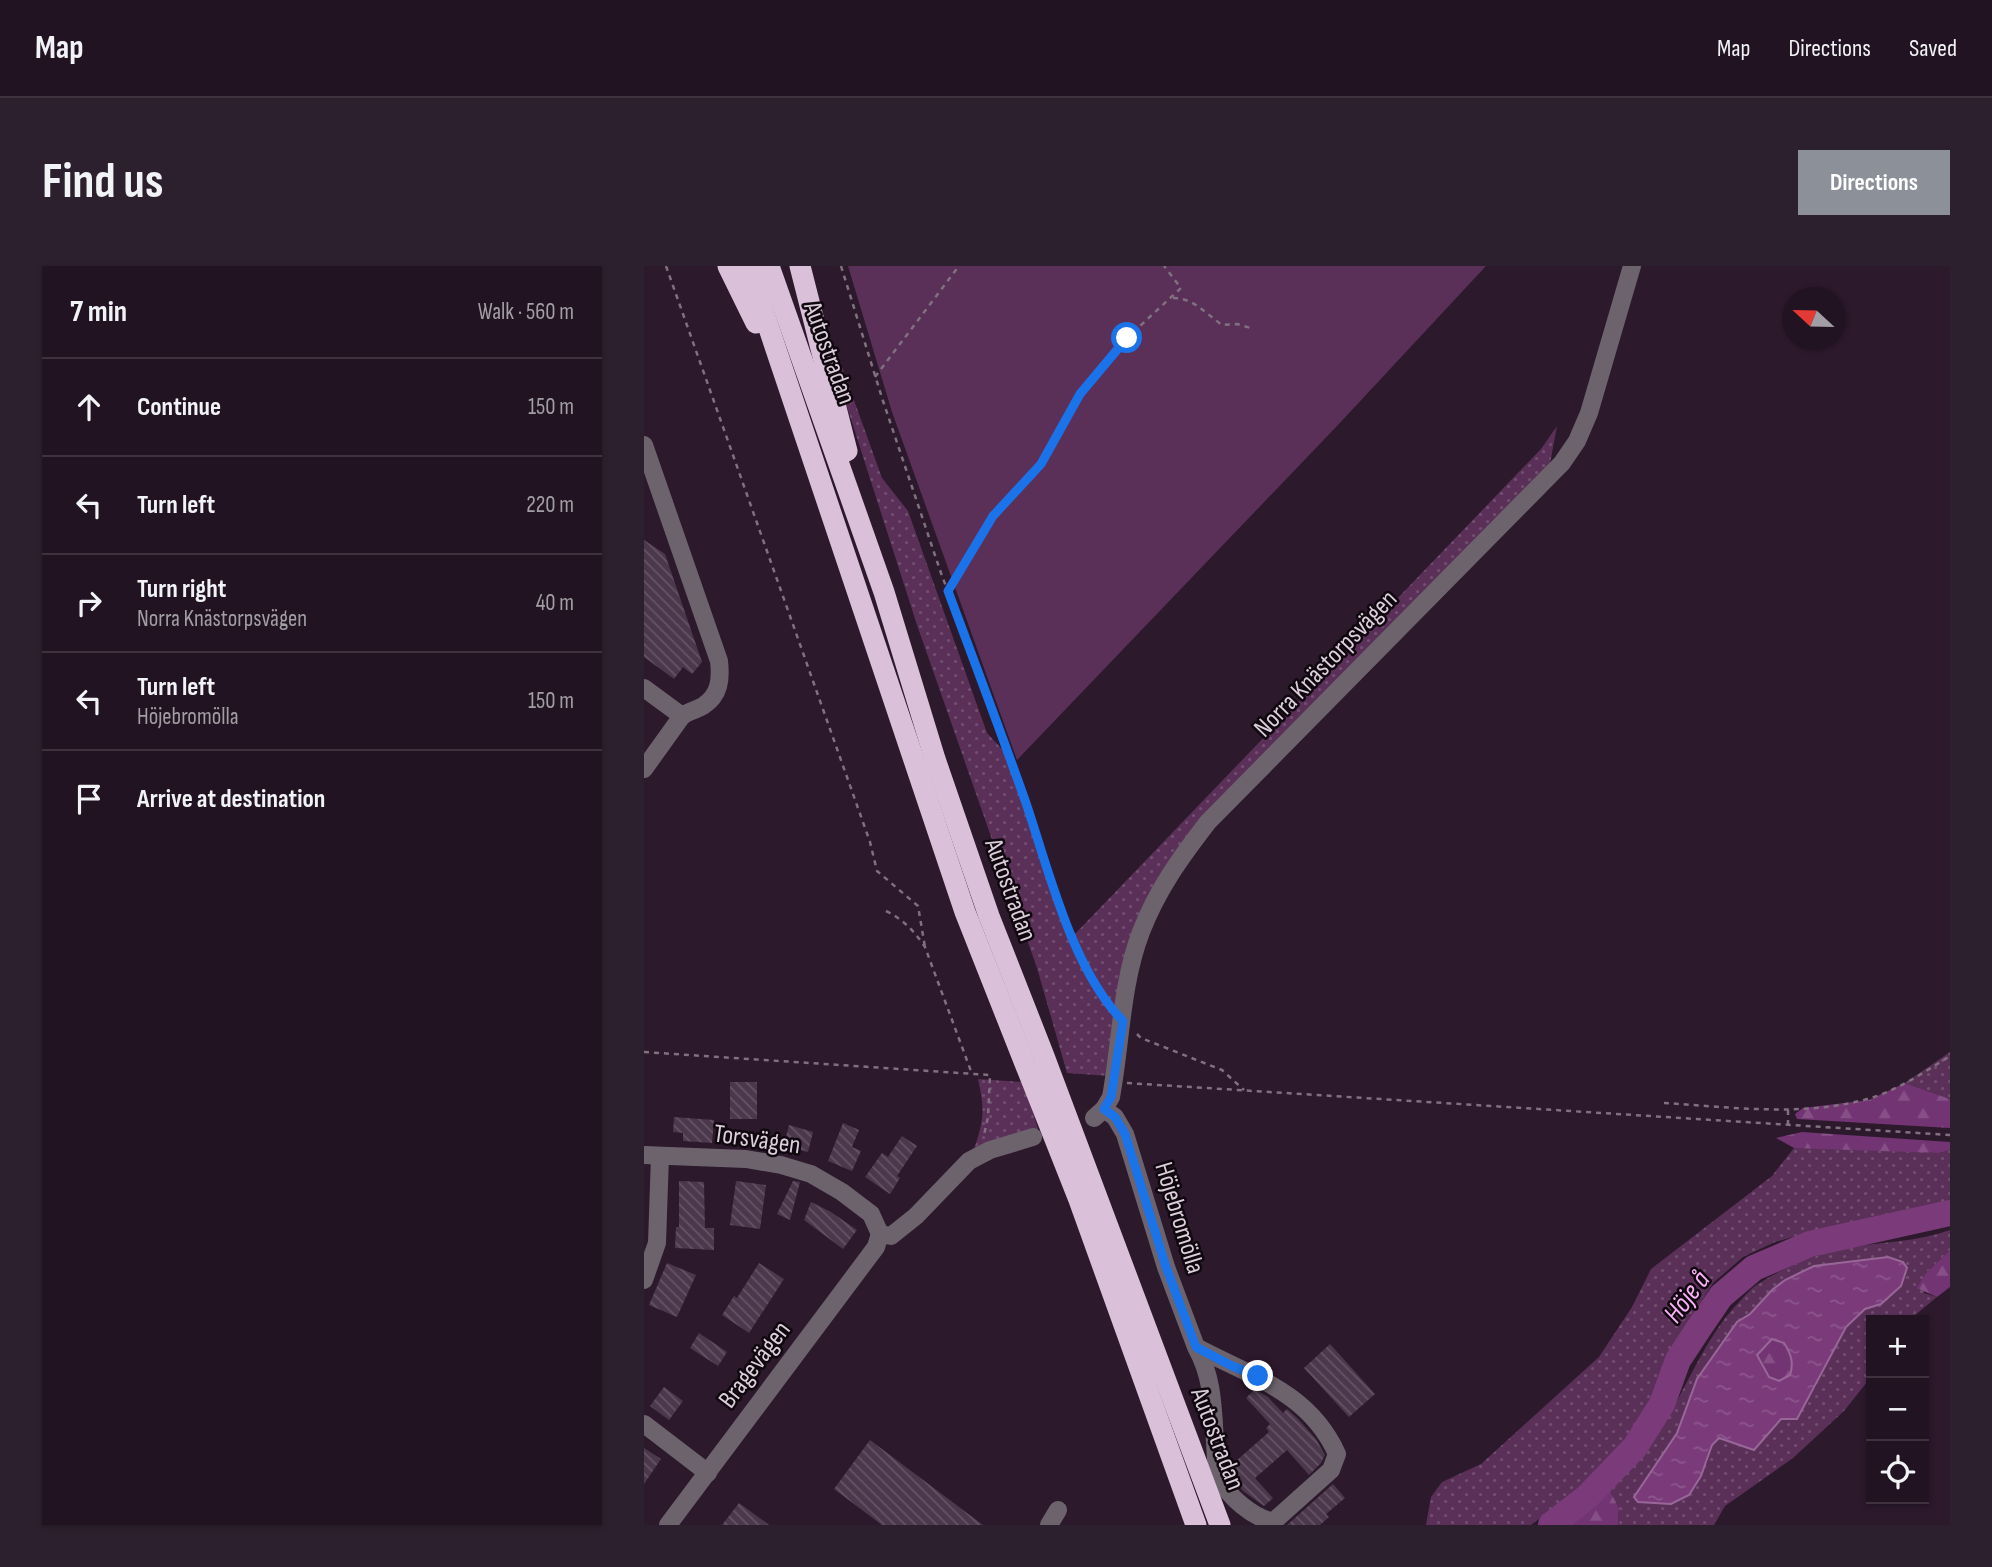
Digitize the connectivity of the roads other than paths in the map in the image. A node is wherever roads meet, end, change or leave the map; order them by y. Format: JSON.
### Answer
{"nodes":[{"id":1,"x":728,"y":266,"type":"edge"},
{"id":2,"x":748,"y":266,"type":"edge"},
{"id":3,"x":769,"y":266,"type":"edge"},
{"id":4,"x":800,"y":266,"type":"edge"},
{"id":5,"x":1632,"y":266,"type":"edge"},
{"id":6,"x":793,"y":397,"type":"junction"},
{"id":7,"x":644,"y":445,"type":"edge"},
{"id":8,"x":884,"y":592,"type":"junction"},
{"id":9,"x":644,"y":688,"type":"edge"},
{"id":10,"x":682,"y":716,"type":"junction"},
{"id":11,"x":644,"y":769,"type":"edge"},
{"id":12,"x":1099,"y":1114,"type":"joint"},
{"id":13,"x":1033,"y":1137,"type":"dead end"},
{"id":14,"x":652,"y":1156,"type":"edge"},
{"id":15,"x":880,"y":1234,"type":"junction"},
{"id":16,"x":644,"y":1280,"type":"edge"},
{"id":17,"x":1196,"y":1347,"type":"junction"},
{"id":18,"x":644,"y":1424,"type":"edge"},
{"id":19,"x":708,"y":1474,"type":"junction"},
{"id":20,"x":668,"y":1525,"type":"edge"},
{"id":21,"x":1196,"y":1525,"type":"edge"},
{"id":22,"x":1220,"y":1525,"type":"edge"}],
"edges":[{"from":1,"to":6,"type":"highway"},
{"from":2,"to":6,"type":"highway","name":"Autostradan"},
{"from":3,"to":8,"type":"highway","name":"Autostradan"},
{"from":4,"to":8,"type":"highway"},
{"from":5,"to":12,"type":"street","name":"Norra Knästorpsvägen"},
{"from":6,"to":21,"type":"highway","name":"Autostradan"},
{"from":7,"to":10,"type":"street"},
{"from":8,"to":22,"type":"highway","name":"Autostradan"},
{"from":9,"to":10,"type":"street"},
{"from":10,"to":11,"type":"street"},
{"from":12,"to":17,"type":"street","name":"Höjebromölla"},
{"from":13,"to":15,"type":"street"},
{"from":14,"to":15,"type":"street","name":"Torsvägen"},
{"from":14,"to":16,"type":"street"},
{"from":15,"to":19,"type":"street","name":"Bragevägen"},
{"from":17,"to":17,"type":"street","name":"Höjebromölla"},
{"from":18,"to":19,"type":"street"},
{"from":19,"to":20,"type":"street","name":"Bragevägen"}]}
